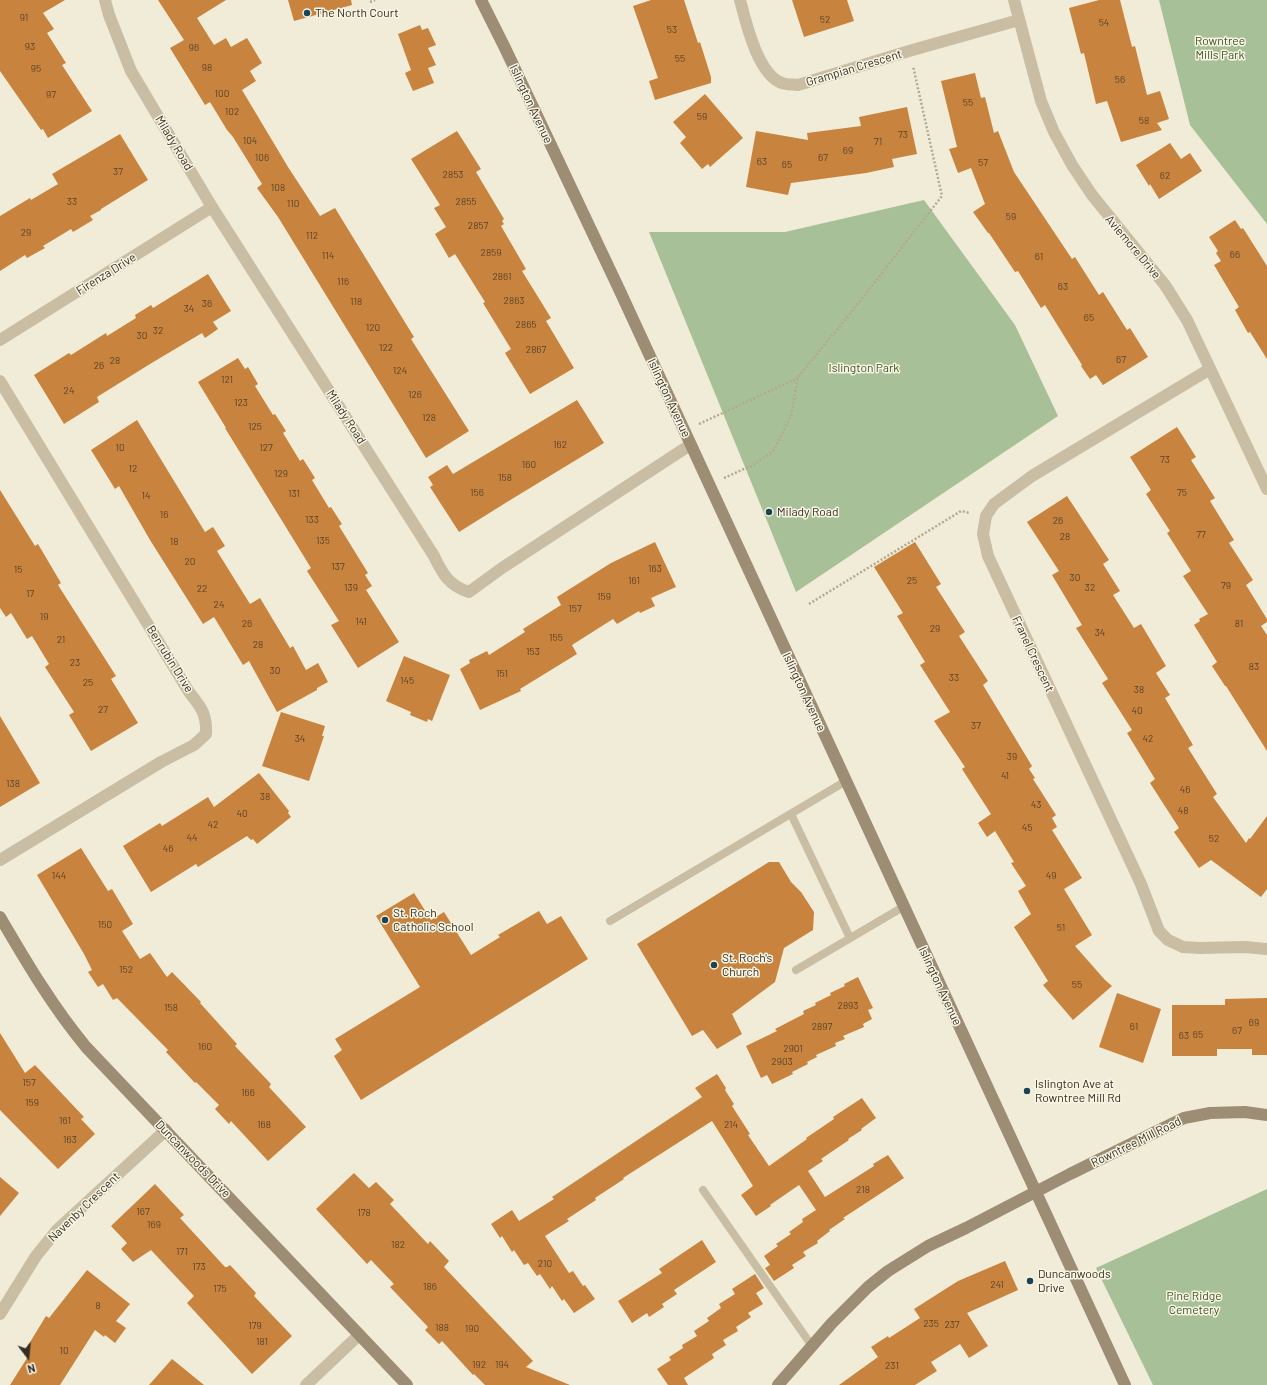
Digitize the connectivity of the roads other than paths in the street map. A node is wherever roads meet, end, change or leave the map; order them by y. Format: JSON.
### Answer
{"nodes":[{"id":1,"x":106,"y":0,"type":"edge"},
{"id":2,"x":481,"y":0,"type":"edge"},
{"id":3,"x":740,"y":0,"type":"edge"},
{"id":4,"x":1014,"y":0,"type":"edge"},
{"id":5,"x":1018,"y":20,"type":"junction"},
{"id":6,"x":212,"y":207,"type":"junction"},
{"id":7,"x":0,"y":340,"type":"edge"},
{"id":8,"x":1210,"y":369,"type":"junction"},
{"id":9,"x":0,"y":381,"type":"edge"},
{"id":10,"x":690,"y":445,"type":"junction"},
{"id":11,"x":1267,"y":489,"type":"edge"},
{"id":12,"x":846,"y":782,"type":"junction"},
{"id":13,"x":790,"y":814,"type":"junction"},
{"id":14,"x":0,"y":860,"type":"edge"},
{"id":15,"x":904,"y":907,"type":"junction"},
{"id":16,"x":0,"y":917,"type":"edge"},
{"id":17,"x":610,"y":922,"type":"dead end"},
{"id":18,"x":850,"y":938,"type":"junction"},
{"id":19,"x":1267,"y":949,"type":"edge"},
{"id":20,"x":796,"y":970,"type":"dead end"},
{"id":21,"x":1267,"y":1115,"type":"edge"},
{"id":22,"x":166,"y":1130,"type":"junction"},
{"id":23,"x":703,"y":1190,"type":"dead end"},
{"id":24,"x":1035,"y":1192,"type":"junction"},
{"id":25,"x":0,"y":1314,"type":"edge"},
{"id":26,"x":359,"y":1335,"type":"junction"},
{"id":27,"x":812,"y":1346,"type":"junction"},
{"id":28,"x":306,"y":1385,"type":"edge"},
{"id":29,"x":407,"y":1385,"type":"edge"},
{"id":30,"x":778,"y":1385,"type":"edge"},
{"id":31,"x":1124,"y":1385,"type":"edge"}],
"edges":[{"from":1,"to":6,"type":"street","name":"Milady Road"},
{"from":2,"to":10,"type":"main road","name":"Islington Avenue"},
{"from":3,"to":5,"type":"street","name":"Grampian Crescent"},
{"from":4,"to":5,"type":"street","name":"Aviemore Drive"},
{"from":5,"to":8,"type":"street","name":"Aviemore Drive"},
{"from":6,"to":7,"type":"street","name":"Firenza Drive"},
{"from":6,"to":10,"type":"street","name":"Milady Road"},
{"from":8,"to":11,"type":"street","name":"Aviemore Drive"},
{"from":8,"to":19,"type":"street","name":"Franel Crescent"},
{"from":9,"to":14,"type":"street","name":"Benrubin Drive"},
{"from":10,"to":12,"type":"main road","name":"Islington Avenue"},
{"from":12,"to":13,"type":"lane"},
{"from":12,"to":15,"type":"main road","name":"Islington Avenue"},
{"from":13,"to":17,"type":"lane"},
{"from":13,"to":18,"type":"lane"},
{"from":15,"to":18,"type":"lane"},
{"from":15,"to":24,"type":"main road","name":"Islington Avenue"},
{"from":16,"to":22,"type":"main road","name":"Duncanwoods Drive"},
{"from":18,"to":20,"type":"lane"},
{"from":21,"to":24,"type":"main road","name":"Rowntree Mill Road"},
{"from":22,"to":25,"type":"street","name":"Navenby Crescent"},
{"from":22,"to":26,"type":"main road","name":"Duncanwoods Drive"},
{"from":23,"to":27,"type":"lane"},
{"from":24,"to":27,"type":"main road"},
{"from":24,"to":31,"type":"main road","name":"Islington Avenue"},
{"from":26,"to":28,"type":"street"},
{"from":26,"to":29,"type":"main road","name":"Duncanwoods Drive"},
{"from":27,"to":30,"type":"main road"}]}
